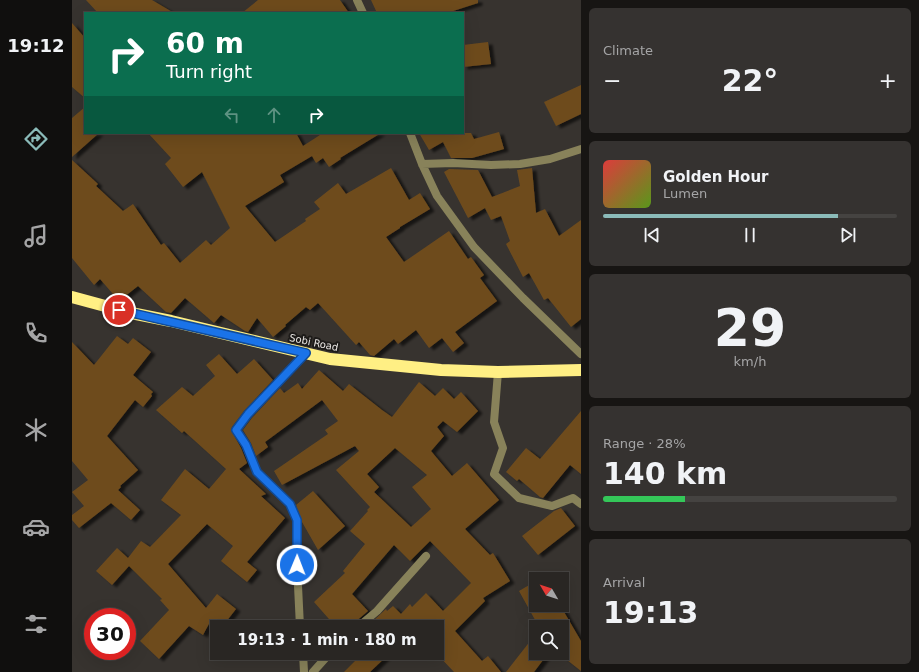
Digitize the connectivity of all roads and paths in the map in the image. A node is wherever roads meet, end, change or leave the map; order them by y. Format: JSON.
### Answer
{"nodes":[{"id":1,"x":357,"y":0,"type":"edge"},
{"id":2,"x":363,"y":12,"type":"edge"},
{"id":3,"x":410,"y":134,"type":"edge"},
{"id":4,"x":581,"y":149,"type":"edge"},
{"id":5,"x":422,"y":164,"type":"junction"},
{"id":6,"x":72,"y":297,"type":"edge"},
{"id":7,"x":306,"y":353,"type":"junction"},
{"id":8,"x":581,"y":354,"type":"edge"},
{"id":9,"x":581,"y":370,"type":"edge"},
{"id":10,"x":498,"y":372,"type":"junction"},
{"id":11,"x":581,"y":504,"type":"edge"},
{"id":12,"x":426,"y":556,"type":"dead end"},
{"id":13,"x":300,"y":620,"type":"edge"},
{"id":14,"x":366,"y":620,"type":"edge"},
{"id":15,"x":303,"y":660,"type":"edge"},
{"id":16,"x":323,"y":660,"type":"edge"},
{"id":17,"x":304,"y":672,"type":"edge"},
{"id":18,"x":312,"y":672,"type":"edge"}],
"edges":[{"from":1,"to":2,"type":"street"},
{"from":3,"to":5,"type":"street"},
{"from":4,"to":5,"type":"street"},
{"from":5,"to":8,"type":"street"},
{"from":6,"to":7,"type":"highway","name":"Sobi Road"},
{"from":7,"to":10,"type":"highway","name":"Sobi Road"},
{"from":7,"to":13,"type":"street"},
{"from":9,"to":10,"type":"highway","name":"Sobi Road"},
{"from":10,"to":11,"type":"street"},
{"from":12,"to":14,"type":"street"},
{"from":15,"to":17,"type":"street"},
{"from":16,"to":18,"type":"street"}]}
